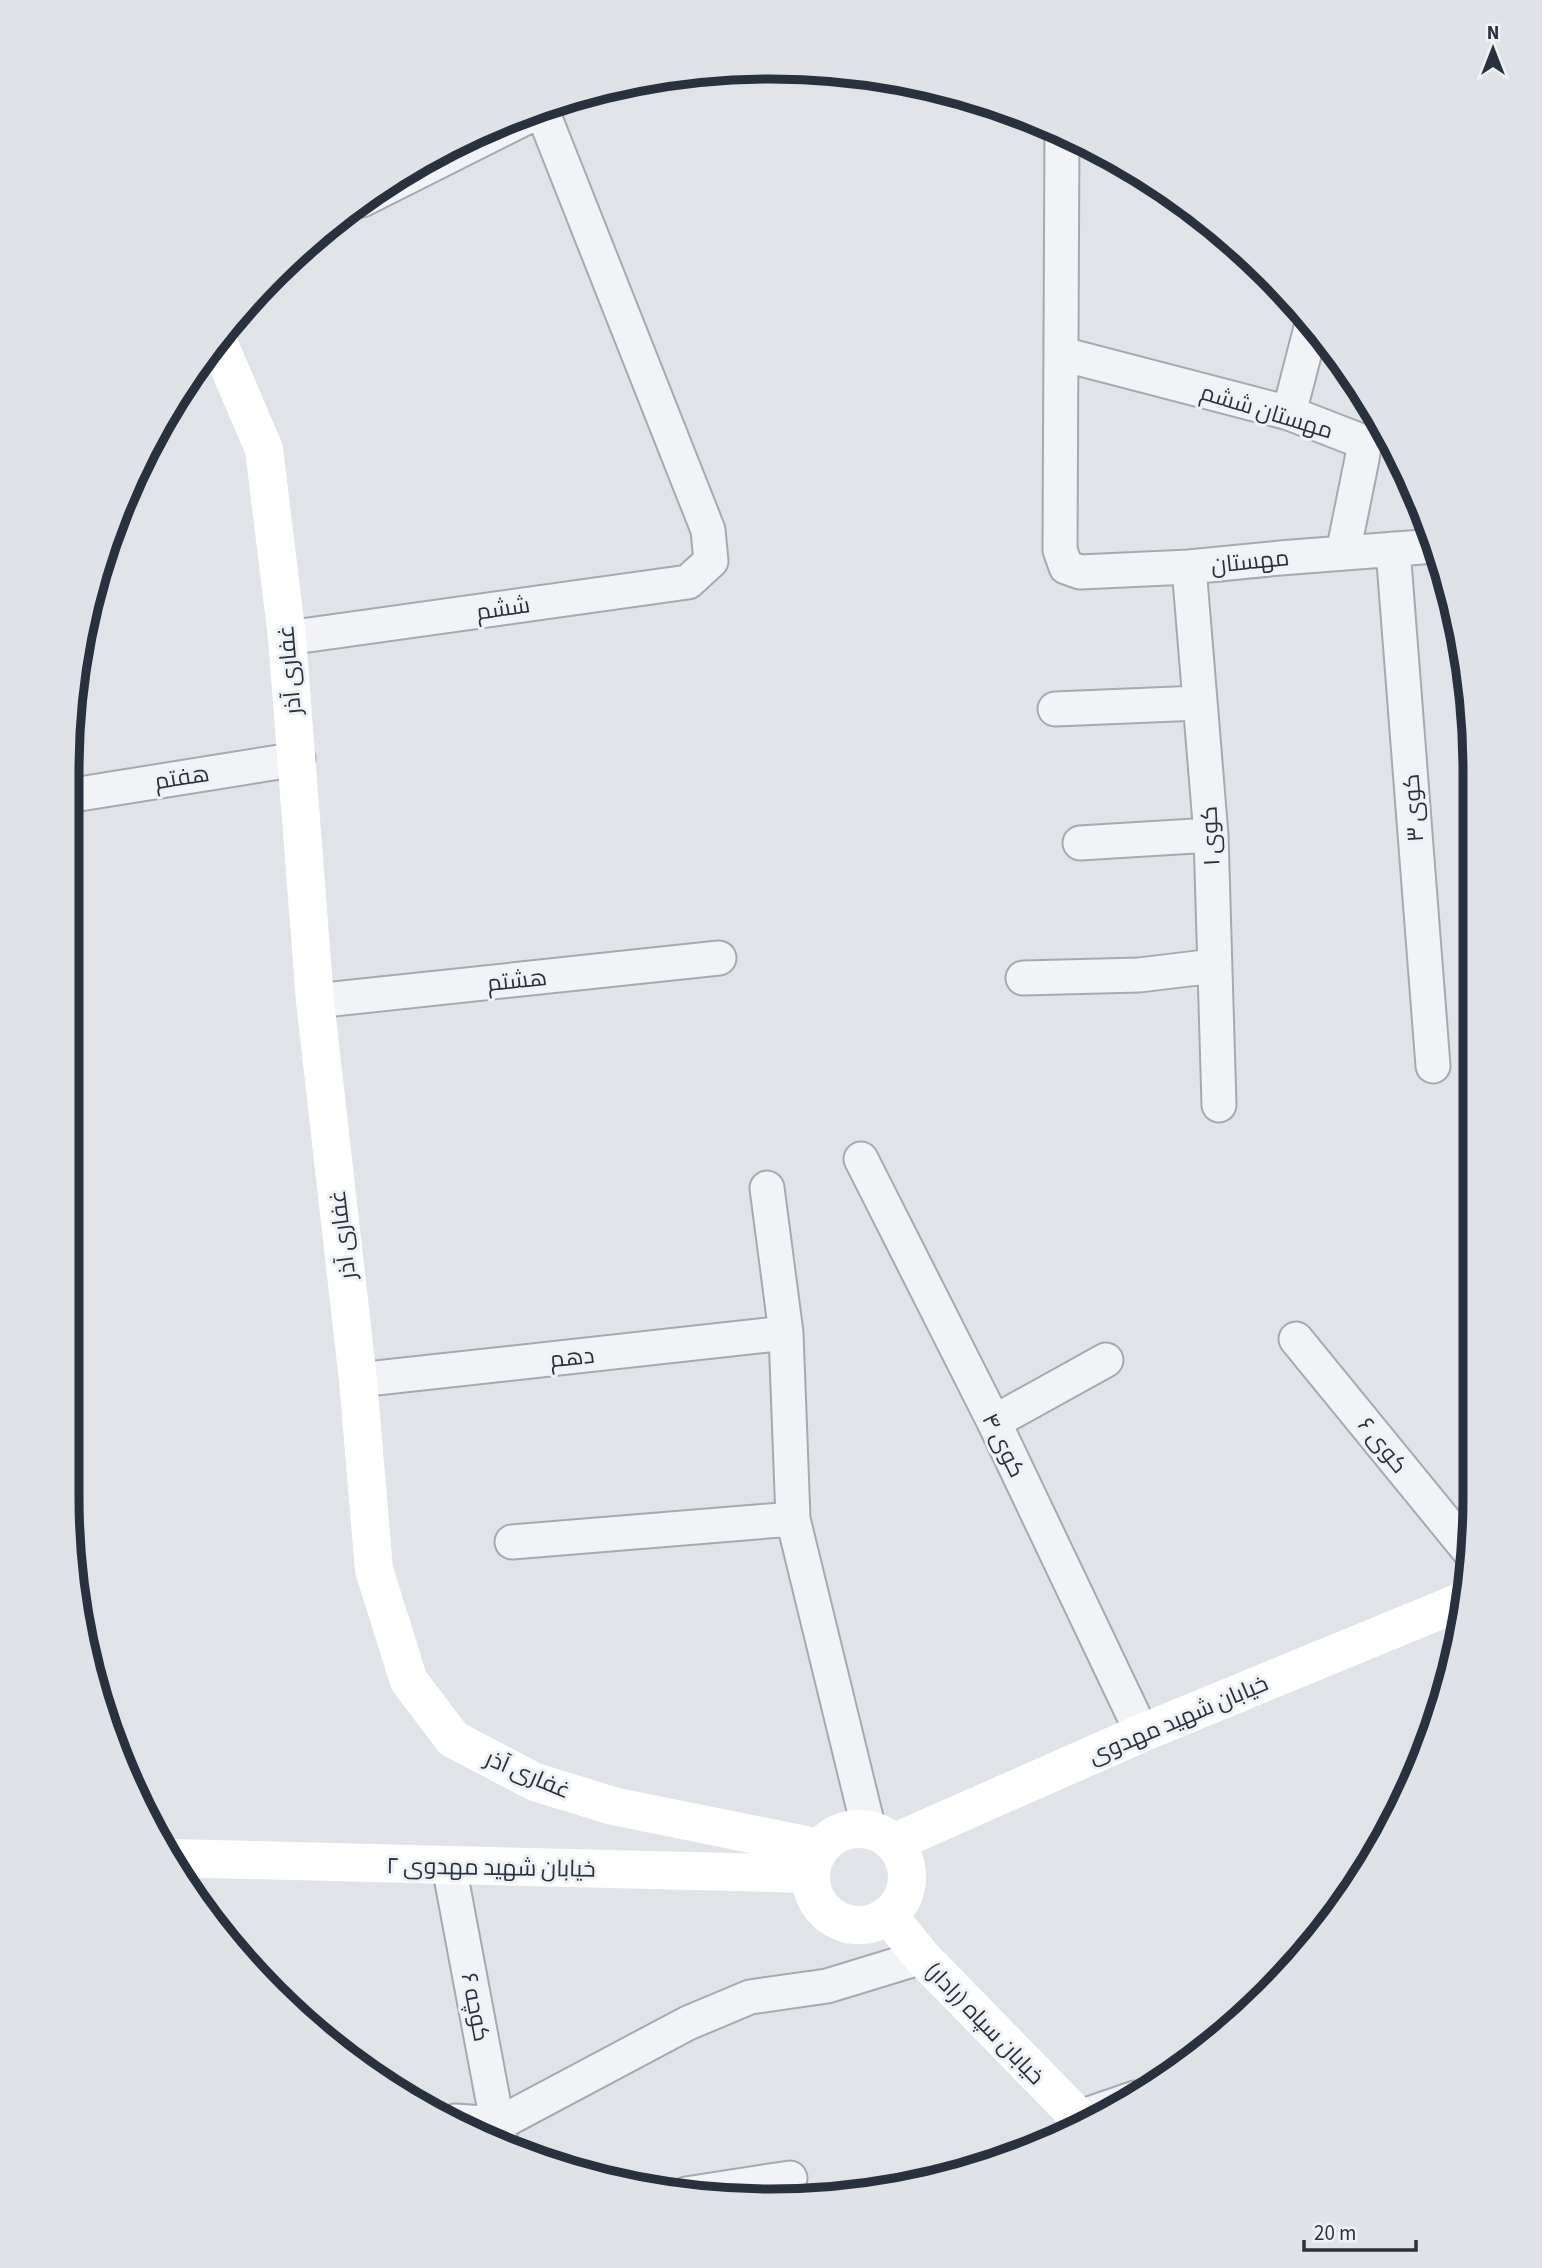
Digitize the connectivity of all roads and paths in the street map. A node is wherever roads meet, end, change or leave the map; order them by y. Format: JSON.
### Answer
{"nodes":[{"id":1,"x":544,"y":117,"type":"edge"},
{"id":2,"x":1062,"y":143,"type":"edge"},
{"id":3,"x":1308,"y":336,"type":"edge"},
{"id":4,"x":222,"y":350,"type":"edge"},
{"id":5,"x":1062,"y":354,"type":"junction"},
{"id":6,"x":1289,"y":413,"type":"junction"},
{"id":7,"x":1426,"y":547,"type":"edge"},
{"id":8,"x":1394,"y":549,"type":"junction"},
{"id":9,"x":1343,"y":552,"type":"junction"},
{"id":10,"x":1189,"y":568,"type":"junction"},
{"id":11,"x":287,"y":638,"type":"junction"},
{"id":12,"x":1200,"y":703,"type":"junction"},
{"id":13,"x":1055,"y":709,"type":"dead end"},
{"id":14,"x":298,"y":759,"type":"junction"},
{"id":15,"x":79,"y":794,"type":"edge"},
{"id":16,"x":1211,"y":835,"type":"junction"},
{"id":17,"x":1080,"y":843,"type":"dead end"},
{"id":18,"x":719,"y":958,"type":"dead end"},
{"id":19,"x":1214,"y":966,"type":"junction"},
{"id":20,"x":1023,"y":978,"type":"dead end"},
{"id":21,"x":315,"y":1001,"type":"junction"},
{"id":22,"x":1433,"y":1066,"type":"dead end"},
{"id":23,"x":1219,"y":1105,"type":"dead end"},
{"id":24,"x":861,"y":1159,"type":"dead end"},
{"id":25,"x":767,"y":1188,"type":"dead end"},
{"id":26,"x":786,"y":1333,"type":"junction"},
{"id":27,"x":1296,"y":1339,"type":"dead end"},
{"id":28,"x":1105,"y":1360,"type":"dead end"},
{"id":29,"x":358,"y":1380,"type":"junction"},
{"id":30,"x":994,"y":1422,"type":"junction"},
{"id":31,"x":793,"y":1519,"type":"junction"},
{"id":32,"x":512,"y":1542,"type":"dead end"},
{"id":33,"x":1462,"y":1542,"type":"edge"},
{"id":34,"x":1454,"y":1604,"type":"edge"},
{"id":35,"x":1142,"y":1733,"type":"junction"},
{"id":36,"x":881,"y":1836,"type":"junction"},
{"id":37,"x":180,"y":1858,"type":"edge"},
{"id":38,"x":815,"y":1861,"type":"junction"},
{"id":39,"x":449,"y":1866,"type":"junction"},
{"id":40,"x":888,"y":1916,"type":"junction"},
{"id":41,"x":922,"y":1957,"type":"junction"},
{"id":42,"x":1078,"y":2118,"type":"edge"},
{"id":43,"x":500,"y":2134,"type":"edge"},
{"id":44,"x":502,"y":2135,"type":"edge"},
{"id":45,"x":790,"y":2178,"type":"dead end"},
{"id":46,"x":725,"y":2188,"type":"edge"}],
"edges":[{"from":1,"to":11,"type":"street","name":"ششم"},
{"from":2,"to":5,"type":"street"},
{"from":3,"to":6,"type":"street"},
{"from":4,"to":11,"type":"street","name":"غفاری آذر"},
{"from":5,"to":6,"type":"street","name":"مهستان ششم"},
{"from":5,"to":10,"type":"street","name":"مهستان"},
{"from":6,"to":9,"type":"street","name":"مهستان ششم"},
{"from":7,"to":8,"type":"street","name":"مهستان"},
{"from":8,"to":9,"type":"street","name":"مهستان"},
{"from":8,"to":22,"type":"street","name":"کوی ۳"},
{"from":9,"to":10,"type":"street","name":"مهستان"},
{"from":10,"to":12,"type":"street","name":"کوی ۱"},
{"from":11,"to":14,"type":"street","name":"غفاری آذر"},
{"from":12,"to":13,"type":"street"},
{"from":12,"to":16,"type":"street","name":"کوی ۱"},
{"from":14,"to":15,"type":"street","name":"هفتم"},
{"from":14,"to":21,"type":"street","name":"غفاری آذر"},
{"from":16,"to":17,"type":"street"},
{"from":16,"to":19,"type":"street","name":"کوی ۱"},
{"from":18,"to":21,"type":"street","name":"هشتم"},
{"from":19,"to":20,"type":"street"},
{"from":19,"to":23,"type":"street","name":"کوی ۱"},
{"from":21,"to":29,"type":"street","name":"غفاری آذر"},
{"from":24,"to":30,"type":"street","name":"کوی ۴"},
{"from":25,"to":26,"type":"street"},
{"from":26,"to":29,"type":"street","name":"دهم"},
{"from":26,"to":31,"type":"street"},
{"from":27,"to":33,"type":"street","name":"کوی ۶"},
{"from":28,"to":30,"type":"street"},
{"from":29,"to":38,"type":"street","name":"غفاری آذر"},
{"from":30,"to":35,"type":"street","name":"کوی ۴"},
{"from":31,"to":32,"type":"street"},
{"from":31,"to":36,"type":"street"},
{"from":34,"to":35,"type":"street","name":"خیابان شهید مهدوی"},
{"from":35,"to":36,"type":"street","name":"خیابان شهید مهدوی"},
{"from":36,"to":38,"type":"street"},
{"from":36,"to":40,"type":"street"},
{"from":37,"to":39,"type":"street","name":"خیابان شهید مهدوی ۲"},
{"from":38,"to":39,"type":"street","name":"خیابان شهید مهدوی ۲"},
{"from":38,"to":40,"type":"street"},
{"from":39,"to":43,"type":"street","name":"کوچه ۶"},
{"from":40,"to":41,"type":"street","name":"خیابان سپاه (رادار)"},
{"from":41,"to":42,"type":"street","name":"خیابان سپاه (رادار)"},
{"from":41,"to":44,"type":"street"},
{"from":45,"to":46,"type":"street"}]}
